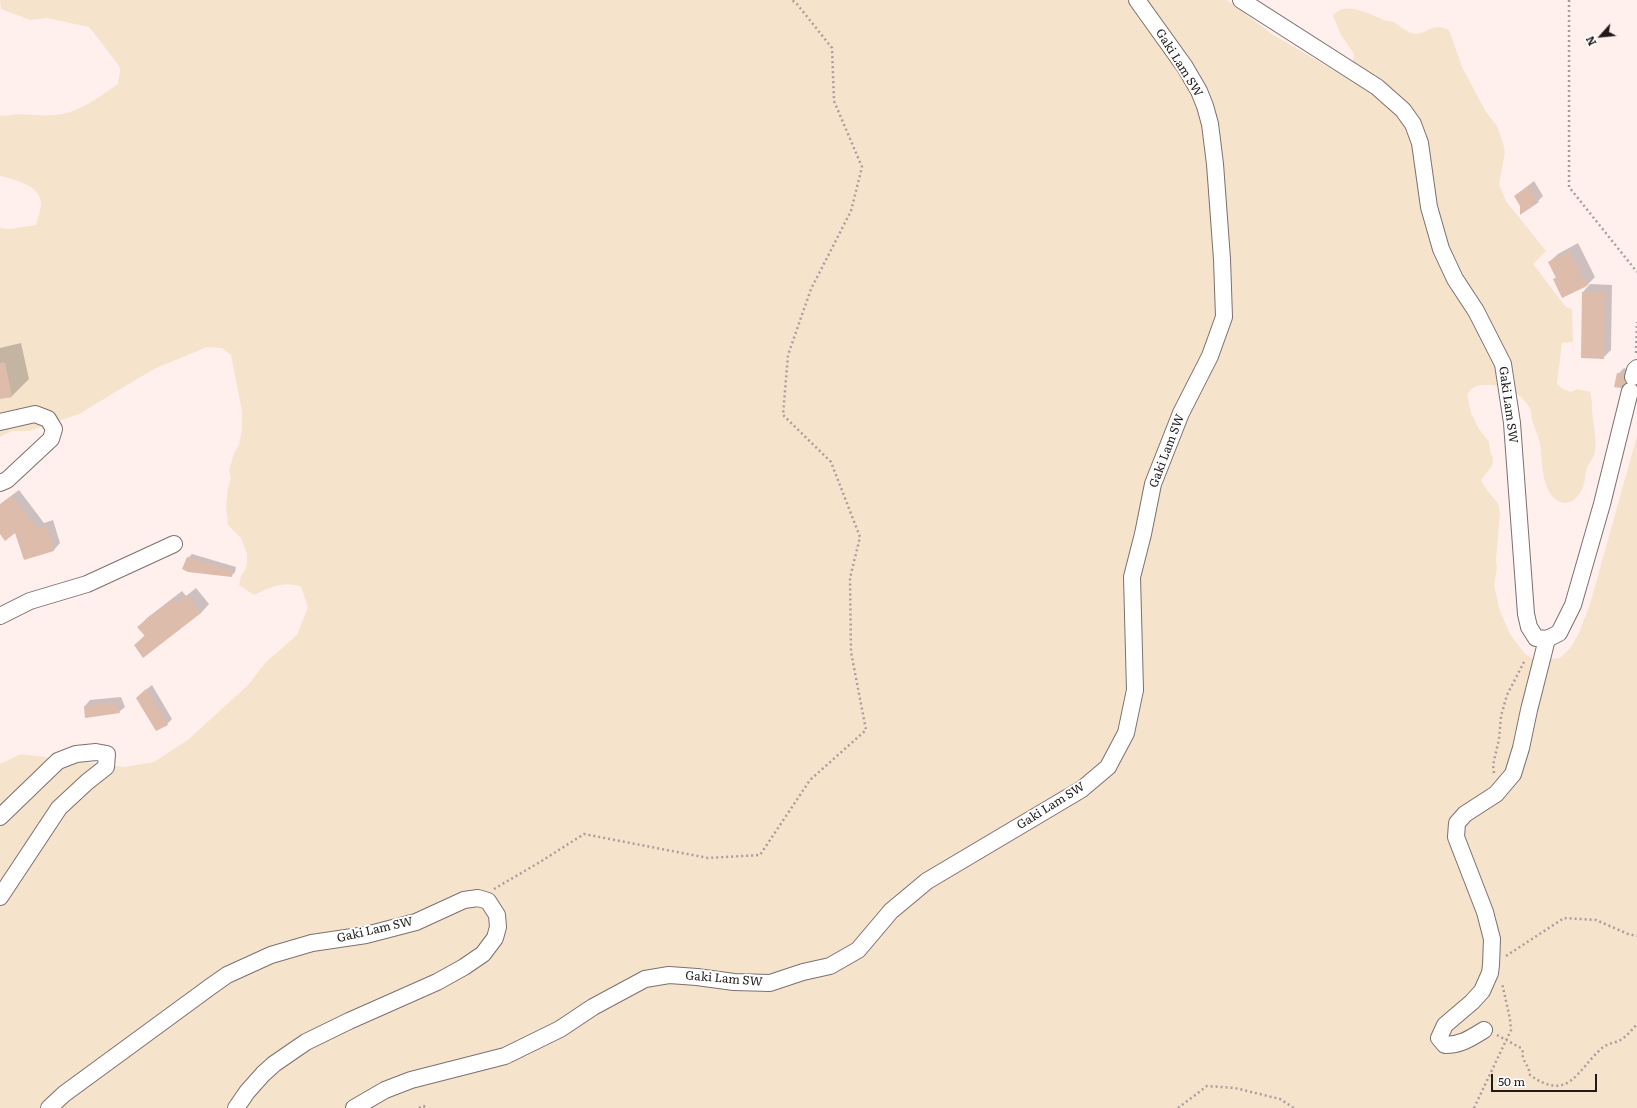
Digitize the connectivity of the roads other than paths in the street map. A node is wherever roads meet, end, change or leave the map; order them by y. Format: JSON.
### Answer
{"nodes":[{"id":1,"x":1137,"y":0,"type":"edge"},
{"id":2,"x":1241,"y":0,"type":"edge"},
{"id":3,"x":1634,"y":376,"type":"edge"},
{"id":4,"x":0,"y":422,"type":"edge"},
{"id":5,"x":0,"y":483,"type":"edge"},
{"id":6,"x":174,"y":544,"type":"dead end"},
{"id":7,"x":0,"y":616,"type":"edge"},
{"id":8,"x":1547,"y":640,"type":"junction"},
{"id":9,"x":0,"y":817,"type":"edge"},
{"id":10,"x":0,"y":897,"type":"edge"},
{"id":11,"x":1484,"y":1030,"type":"road end"},
{"id":12,"x":49,"y":1108,"type":"edge"},
{"id":13,"x":236,"y":1108,"type":"edge"},
{"id":14,"x":354,"y":1108,"type":"edge"}],
"edges":[{"from":1,"to":14,"type":"street","name":"Gaki Lam SW"},
{"from":2,"to":8,"type":"street","name":"Gaki Lam SW"},
{"from":3,"to":8,"type":"street"},
{"from":4,"to":5,"type":"street"},
{"from":6,"to":7,"type":"street"},
{"from":8,"to":11,"type":"street"},
{"from":9,"to":10,"type":"street"},
{"from":12,"to":13,"type":"street","name":"Gaki Lam SW"}]}
